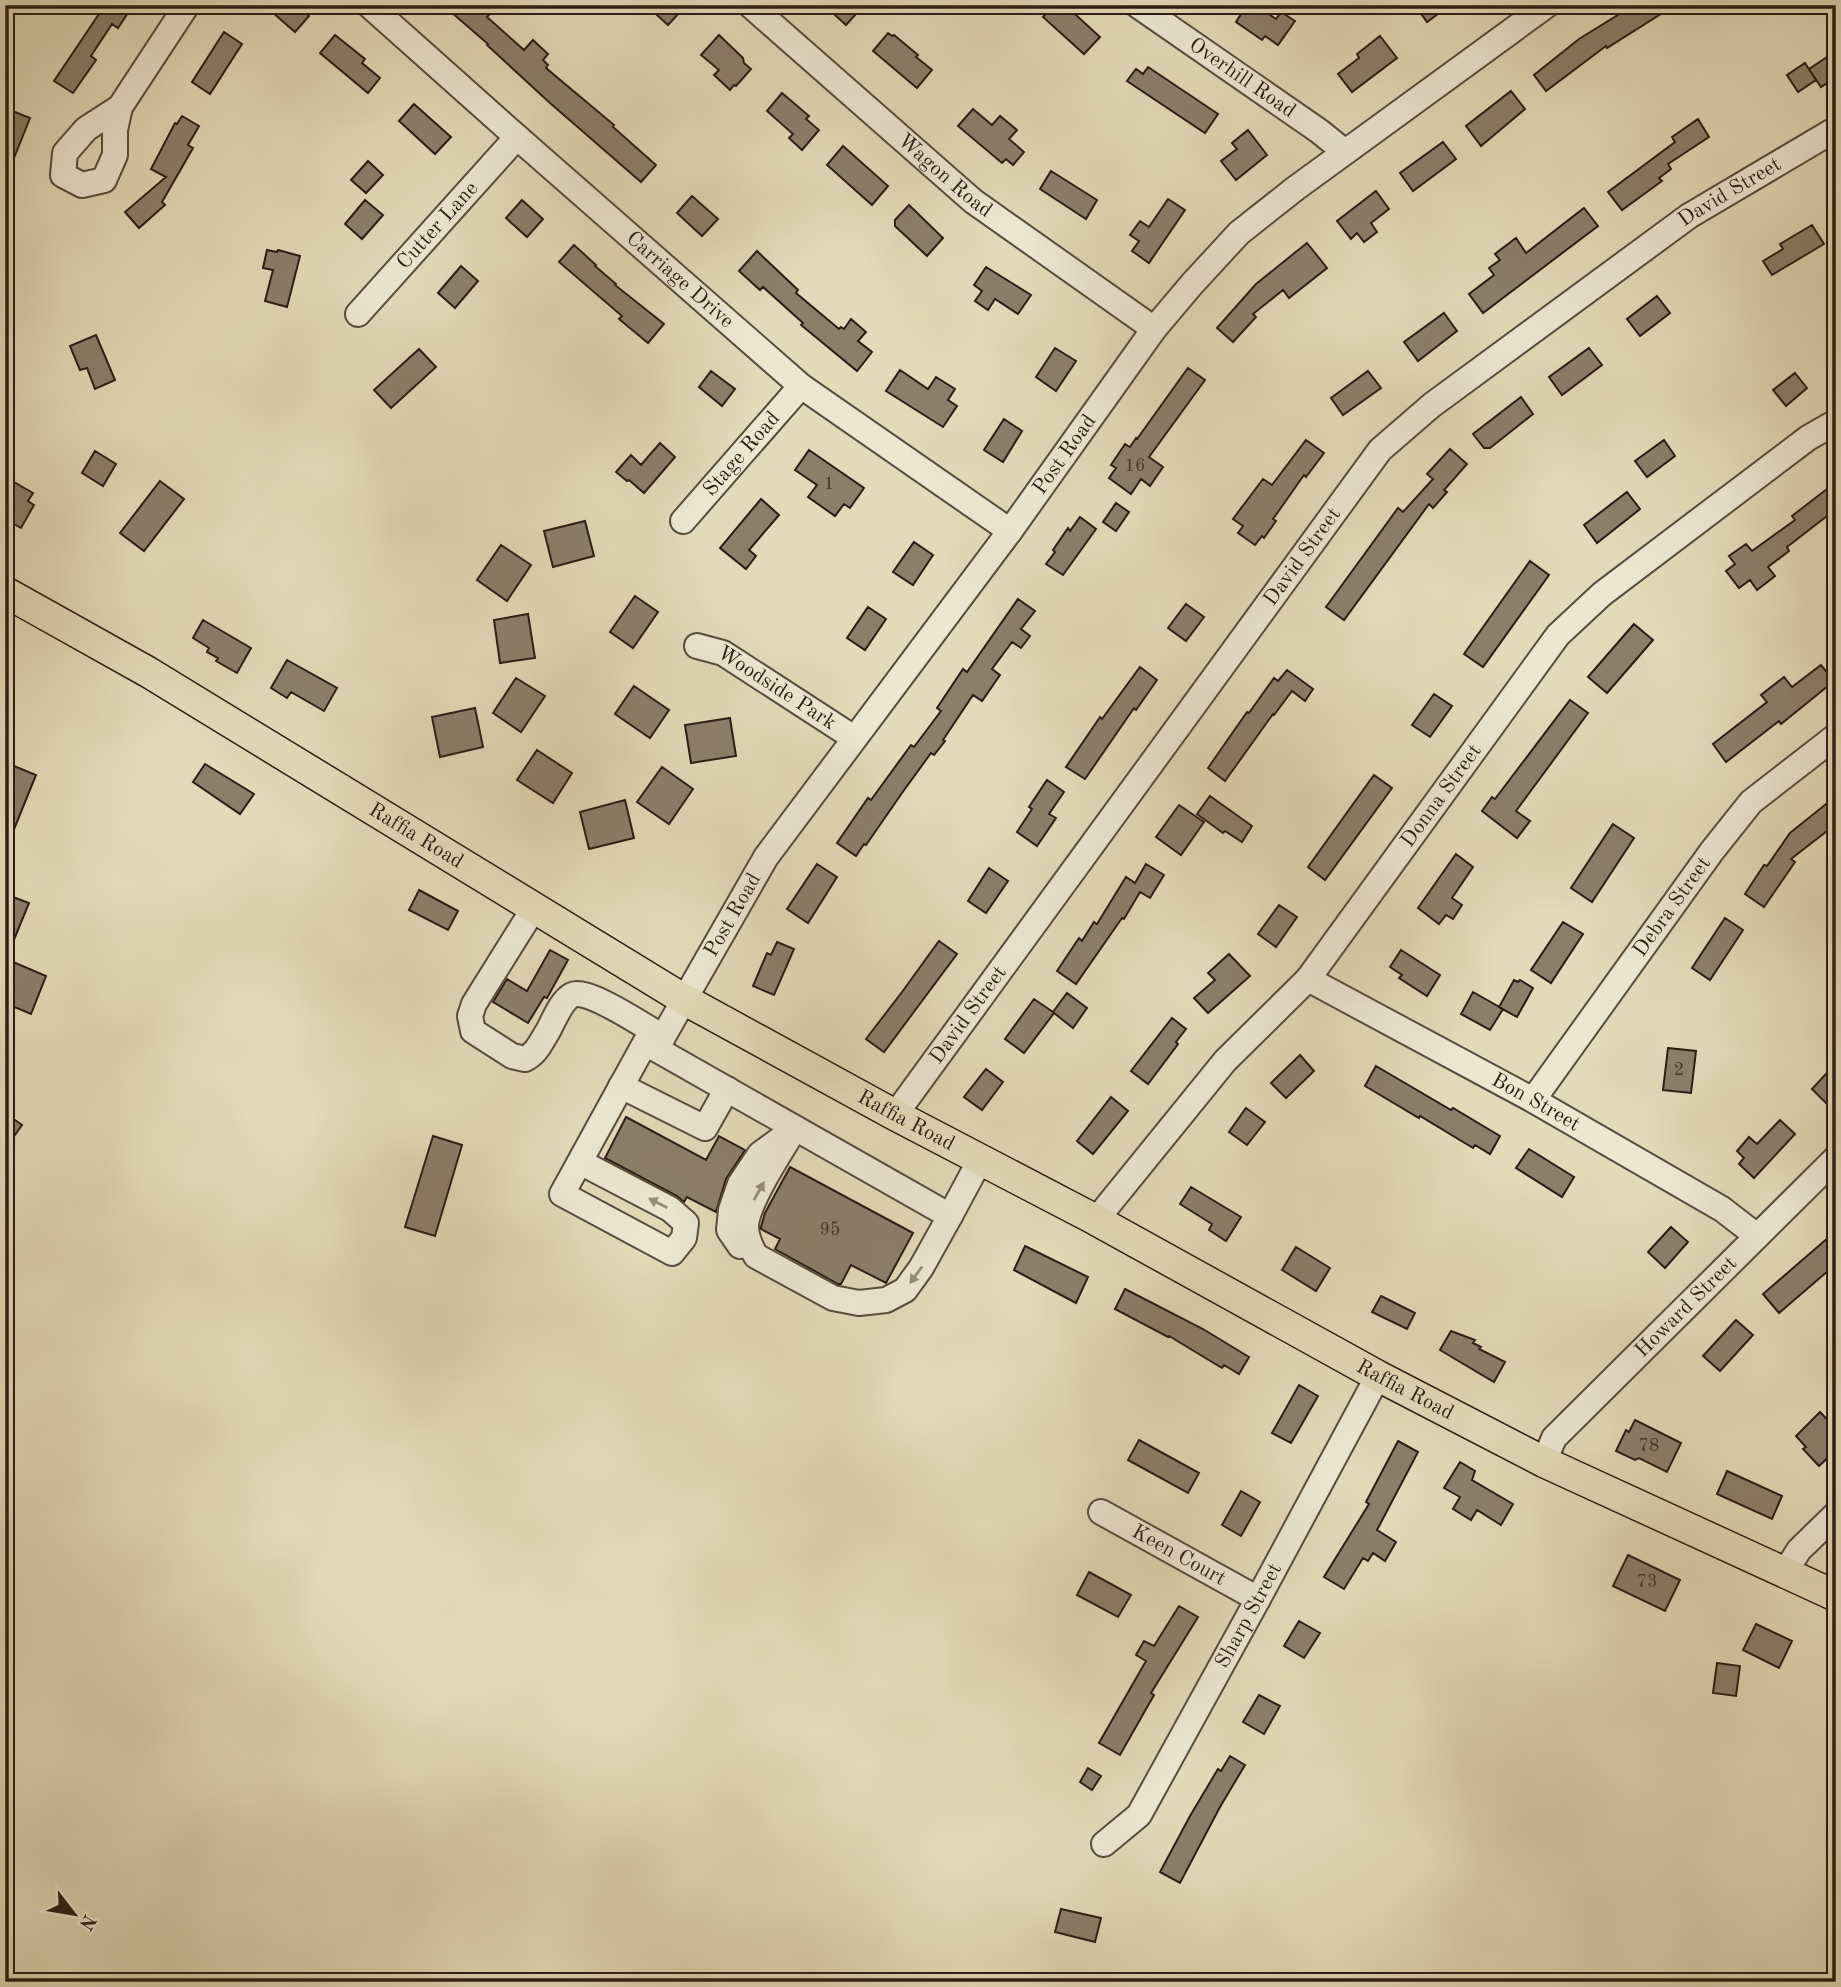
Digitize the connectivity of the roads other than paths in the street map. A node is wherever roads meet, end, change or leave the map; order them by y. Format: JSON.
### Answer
{"nodes":[{"id":1,"x":187,"y":5,"type":"edge"},
{"id":2,"x":369,"y":5,"type":"edge"},
{"id":3,"x":750,"y":5,"type":"edge"},
{"id":4,"x":1137,"y":5,"type":"edge"},
{"id":5,"x":1547,"y":5,"type":"edge"},
{"id":6,"x":120,"y":107,"type":"dead end"},
{"id":7,"x":1836,"y":129,"type":"edge"},
{"id":8,"x":517,"y":137,"type":"junction"},
{"id":9,"x":1345,"y":152,"type":"junction"},
{"id":10,"x":358,"y":314,"type":"dead end"},
{"id":11,"x":1154,"y":329,"type":"junction"},
{"id":12,"x":801,"y":386,"type":"junction"},
{"id":13,"x":1836,"y":422,"type":"edge"},
{"id":14,"x":683,"y":520,"type":"dead end"},
{"id":15,"x":1010,"y":531,"type":"junction"},
{"id":16,"x":5,"y":592,"type":"edge"},
{"id":17,"x":697,"y":646,"type":"dead end"},
{"id":18,"x":1836,"y":736,"type":"edge"},
{"id":19,"x":854,"y":738,"type":"junction"},
{"id":20,"x":534,"y":908,"type":"junction"},
{"id":21,"x":1308,"y":979,"type":"junction"},
{"id":22,"x":685,"y":1000,"type":"junction"},
{"id":23,"x":660,"y":1043,"type":"junction"},
{"id":24,"x":621,"y":1086,"type":"junction"},
{"id":25,"x":727,"y":1090,"type":"junction"},
{"id":26,"x":1533,"y":1100,"type":"junction"},
{"id":27,"x":894,"y":1115,"type":"junction"},
{"id":28,"x":795,"y":1128,"type":"junction"},
{"id":29,"x":1836,"y":1158,"type":"edge"},
{"id":30,"x":979,"y":1160,"type":"junction"},
{"id":31,"x":580,"y":1163,"type":"junction"},
{"id":32,"x":950,"y":1216,"type":"junction"},
{"id":33,"x":1096,"y":1220,"type":"junction"},
{"id":34,"x":1757,"y":1236,"type":"junction"},
{"id":35,"x":1378,"y":1376,"type":"junction"},
{"id":36,"x":1544,"y":1462,"type":"junction"},
{"id":37,"x":1101,"y":1512,"type":"dead end"},
{"id":38,"x":1836,"y":1514,"type":"edge"},
{"id":39,"x":1784,"y":1572,"type":"junction"},
{"id":40,"x":1836,"y":1596,"type":"edge"},
{"id":41,"x":1258,"y":1599,"type":"junction"},
{"id":42,"x":1104,"y":1844,"type":"dead end"}],
"edges":[{"from":1,"to":6,"type":"street"},
{"from":2,"to":8,"type":"street","name":"Carriage Drive"},
{"from":3,"to":11,"type":"street","name":"Wagon Road"},
{"from":4,"to":9,"type":"street","name":"Overhill Road"},
{"from":5,"to":9,"type":"street","name":"Post Road"},
{"from":7,"to":27,"type":"street","name":"David Street"},
{"from":8,"to":10,"type":"street","name":"Cutter Lane"},
{"from":8,"to":12,"type":"street","name":"Carriage Drive"},
{"from":9,"to":11,"type":"street","name":"Post Road"},
{"from":11,"to":15,"type":"street","name":"Post Road"},
{"from":12,"to":14,"type":"street","name":"Stage Road"},
{"from":12,"to":15,"type":"street","name":"Carriage Drive"},
{"from":13,"to":21,"type":"street","name":"Donna Street"},
{"from":15,"to":19,"type":"street","name":"Post Road"},
{"from":16,"to":20,"type":"main road","name":"Raffia Road"},
{"from":17,"to":19,"type":"street","name":"Woodside Park"},
{"from":18,"to":26,"type":"street","name":"Debra Street"},
{"from":19,"to":22,"type":"street","name":"Post Road"},
{"from":20,"to":22,"type":"main road","name":"Raffia Road"},
{"from":20,"to":23,"type":"street"},
{"from":21,"to":26,"type":"street","name":"Bon Street"},
{"from":21,"to":33,"type":"street","name":"Donna Street"},
{"from":22,"to":23,"type":"street","name":"Post Road"},
{"from":22,"to":27,"type":"main road","name":"Raffia Road"},
{"from":23,"to":24,"type":"street"},
{"from":23,"to":25,"type":"street"},
{"from":24,"to":25,"type":"street"},
{"from":24,"to":31,"type":"street"},
{"from":25,"to":28,"type":"street"},
{"from":26,"to":34,"type":"street","name":"Bon Street"},
{"from":27,"to":30,"type":"main road","name":"Raffia Road"},
{"from":28,"to":32,"type":"street"},
{"from":32,"to":28,"type":"street","one_way":true},
{"from":29,"to":34,"type":"street","name":"Howard Street"},
{"from":30,"to":32,"type":"street"},
{"from":30,"to":33,"type":"main road","name":"Raffia Road"},
{"from":31,"to":31,"type":"street","one_way":true},
{"from":33,"to":35,"type":"main road","name":"Raffia Road"},
{"from":34,"to":36,"type":"street","name":"Howard Street"},
{"from":35,"to":36,"type":"main road","name":"Raffia Road"},
{"from":35,"to":41,"type":"street","name":"Sharp Street"},
{"from":36,"to":39,"type":"main road","name":"Raffia Road"},
{"from":37,"to":41,"type":"street","name":"Keen Court"},
{"from":38,"to":39,"type":"street"},
{"from":39,"to":40,"type":"main road","name":"Raffia Road"},
{"from":41,"to":42,"type":"street","name":"Sharp Street"}]}
